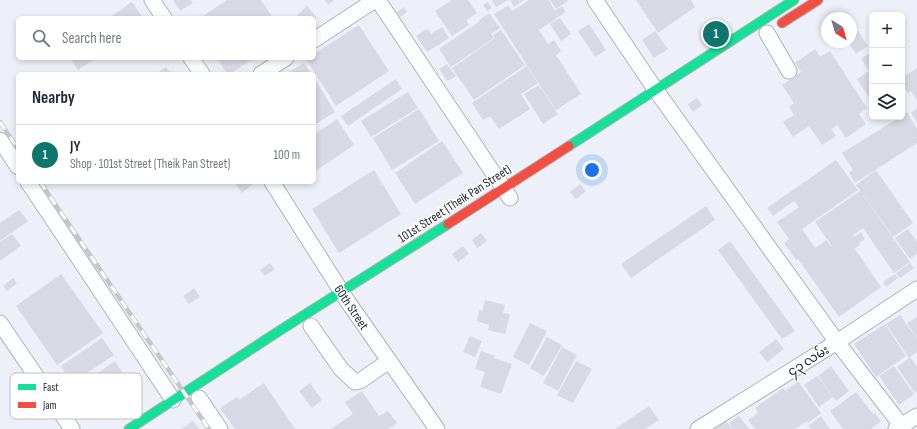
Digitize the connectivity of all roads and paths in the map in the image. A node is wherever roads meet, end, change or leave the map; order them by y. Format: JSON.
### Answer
{"nodes":[{"id":1,"x":152,"y":0,"type":"edge"},
{"id":2,"x":375,"y":0,"type":"edge"},
{"id":3,"x":378,"y":0,"type":"edge"},
{"id":4,"x":595,"y":0,"type":"edge"},
{"id":5,"x":818,"y":0,"type":"edge"},
{"id":6,"x":789,"y":5,"type":"edge"},
{"id":7,"x":163,"y":16,"type":"edge"},
{"id":8,"x":764,"y":36,"type":"joint"},
{"id":9,"x":316,"y":39,"type":"edge"},
{"id":10,"x":192,"y":60,"type":"edge"},
{"id":11,"x":283,"y":60,"type":"edge"},
{"id":12,"x":790,"y":71,"type":"dead end"},
{"id":13,"x":201,"y":72,"type":"edge"},
{"id":14,"x":264,"y":72,"type":"edge"},
{"id":15,"x":661,"y":98,"type":"junction"},
{"id":16,"x":0,"y":140,"type":"edge"},
{"id":17,"x":16,"y":164,"type":"edge"},
{"id":18,"x":29,"y":184,"type":"edge"},
{"id":19,"x":273,"y":184,"type":"edge"},
{"id":20,"x":508,"y":195,"type":"junction"},
{"id":21,"x":917,"y":289,"type":"edge"},
{"id":22,"x":347,"y":300,"type":"junction"},
{"id":23,"x":0,"y":323,"type":"edge"},
{"id":24,"x":311,"y":326,"type":"dead end"},
{"id":25,"x":837,"y":342,"type":"junction"},
{"id":26,"x":389,"y":361,"type":"junction"},
{"id":27,"x":34,"y":373,"type":"edge"},
{"id":28,"x":199,"y":399,"type":"dead end"},
{"id":29,"x":173,"y":400,"type":"junction"},
{"id":30,"x":917,"y":416,"type":"edge"},
{"id":31,"x":65,"y":419,"type":"edge"},
{"id":32,"x":901,"y":428,"type":"edge"},
{"id":33,"x":72,"y":429,"type":"edge"},
{"id":34,"x":130,"y":429,"type":"edge"},
{"id":35,"x":220,"y":429,"type":"edge"},
{"id":36,"x":437,"y":429,"type":"edge"},
{"id":37,"x":698,"y":429,"type":"edge"}],
"edges":[{"from":1,"to":7,"type":"street"},
{"from":2,"to":9,"type":"street"},
{"from":3,"to":20,"type":"street"},
{"from":4,"to":15,"type":"street"},
{"from":5,"to":6,"type":"main road","name":"101st Street (Theik Pan Street)"},
{"from":6,"to":8,"type":"main road","name":"101st Street (Theik Pan Street)"},
{"from":6,"to":15,"type":"main road","name":"101st Street (Theik Pan Street)"},
{"from":8,"to":12,"type":"street"},
{"from":10,"to":13,"type":"street"},
{"from":11,"to":14,"type":"street"},
{"from":15,"to":20,"type":"main road","name":"101st Street (Theik Pan Street)"},
{"from":15,"to":25,"type":"street"},
{"from":16,"to":17,"type":"street"},
{"from":18,"to":29,"type":"street"},
{"from":19,"to":22,"type":"street","name":"60th Street"},
{"from":20,"to":22,"type":"main road","name":"101st Street (Theik Pan Street)"},
{"from":21,"to":25,"type":"street","name":"၄၃ လမ်း"},
{"from":22,"to":26,"type":"street","name":"60th Street"},
{"from":22,"to":29,"type":"main road","name":"101st Street (Theik Pan Street)"},
{"from":23,"to":27,"type":"street"},
{"from":24,"to":26,"type":"street"},
{"from":25,"to":32,"type":"street"},
{"from":25,"to":37,"type":"street","name":"၄၃ လမ်း"},
{"from":26,"to":36,"type":"street","name":"60th Street"},
{"from":28,"to":35,"type":"street"},
{"from":29,"to":34,"type":"main road","name":"101st Street (Theik Pan Street)"},
{"from":30,"to":32,"type":"street"},
{"from":31,"to":33,"type":"street"}]}
